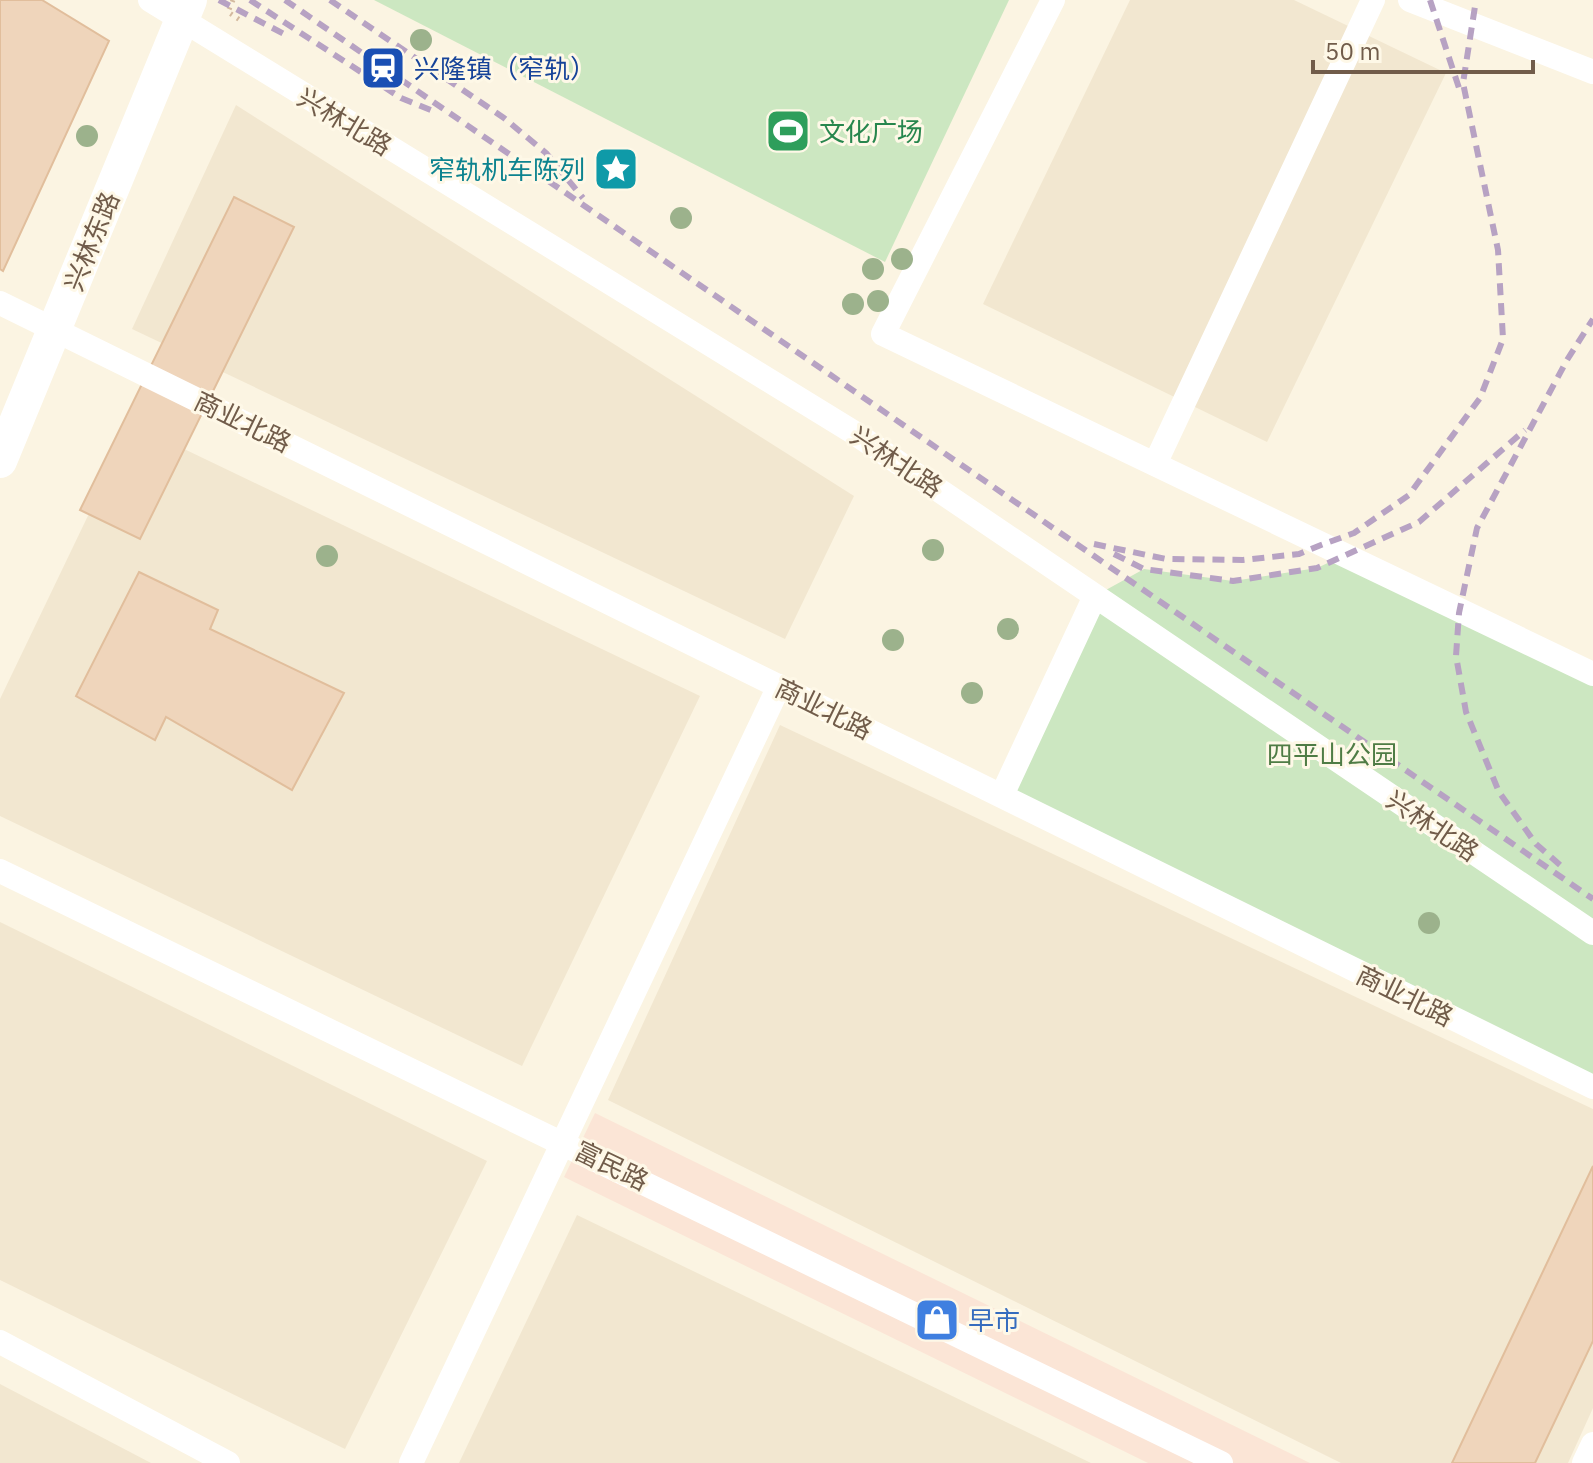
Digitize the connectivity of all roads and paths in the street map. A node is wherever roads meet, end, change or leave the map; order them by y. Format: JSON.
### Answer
{"nodes":[{"id":1,"x":150,"y":0,"type":"edge"},
{"id":2,"x":233,"y":0,"type":"edge"},
{"id":3,"x":1053,"y":0,"type":"edge"},
{"id":4,"x":1373,"y":0,"type":"edge"},
{"id":5,"x":1410,"y":0,"type":"edge"},
{"id":6,"x":186,"y":10,"type":"edge"},
{"id":7,"x":243,"y":22,"type":"dead end"},
{"id":8,"x":1593,"y":72,"type":"edge"},
{"id":9,"x":0,"y":303,"type":"edge"},
{"id":10,"x":55,"y":328,"type":"junction"},
{"id":11,"x":0,"y":461,"type":"edge"},
{"id":12,"x":1155,"y":464,"type":"junction"},
{"id":13,"x":1095,"y":596,"type":"junction"},
{"id":14,"x":1593,"y":674,"type":"edge"},
{"id":15,"x":779,"y":686,"type":"junction"},
{"id":16,"x":1002,"y":795,"type":"junction"},
{"id":17,"x":0,"y":871,"type":"edge"},
{"id":18,"x":1593,"y":933,"type":"edge"},
{"id":19,"x":1593,"y":1087,"type":"edge"},
{"id":20,"x":563,"y":1141,"type":"junction"},
{"id":21,"x":0,"y":1342,"type":"edge"},
{"id":22,"x":1593,"y":1444,"type":"edge"},
{"id":23,"x":228,"y":1463,"type":"edge"},
{"id":24,"x":411,"y":1463,"type":"edge"},
{"id":25,"x":1221,"y":1463,"type":"edge"},
{"id":26,"x":1584,"y":1463,"type":"edge"}],
"edges":[{"from":1,"to":6,"type":"street","name":"兴林北路"},
{"from":2,"to":7,"type":"path"},
{"from":3,"to":12,"type":"street"},
{"from":4,"to":12,"type":"street"},
{"from":5,"to":8,"type":"street"},
{"from":6,"to":10,"type":"main road","name":"兴林东路"},
{"from":6,"to":13,"type":"street","name":"兴林北路"},
{"from":9,"to":10,"type":"street","name":"商业北路"},
{"from":10,"to":11,"type":"main road","name":"兴林东路"},
{"from":10,"to":15,"type":"street","name":"商业北路"},
{"from":12,"to":14,"type":"street"},
{"from":13,"to":16,"type":"street"},
{"from":13,"to":18,"type":"street","name":"兴林北路"},
{"from":15,"to":16,"type":"street","name":"商业北路"},
{"from":15,"to":20,"type":"street"},
{"from":16,"to":19,"type":"street","name":"商业北路"},
{"from":17,"to":20,"type":"street","name":"富民路"},
{"from":20,"to":24,"type":"street"},
{"from":20,"to":25,"type":"street","name":"富民路"},
{"from":21,"to":23,"type":"street"},
{"from":22,"to":26,"type":"street"}]}
